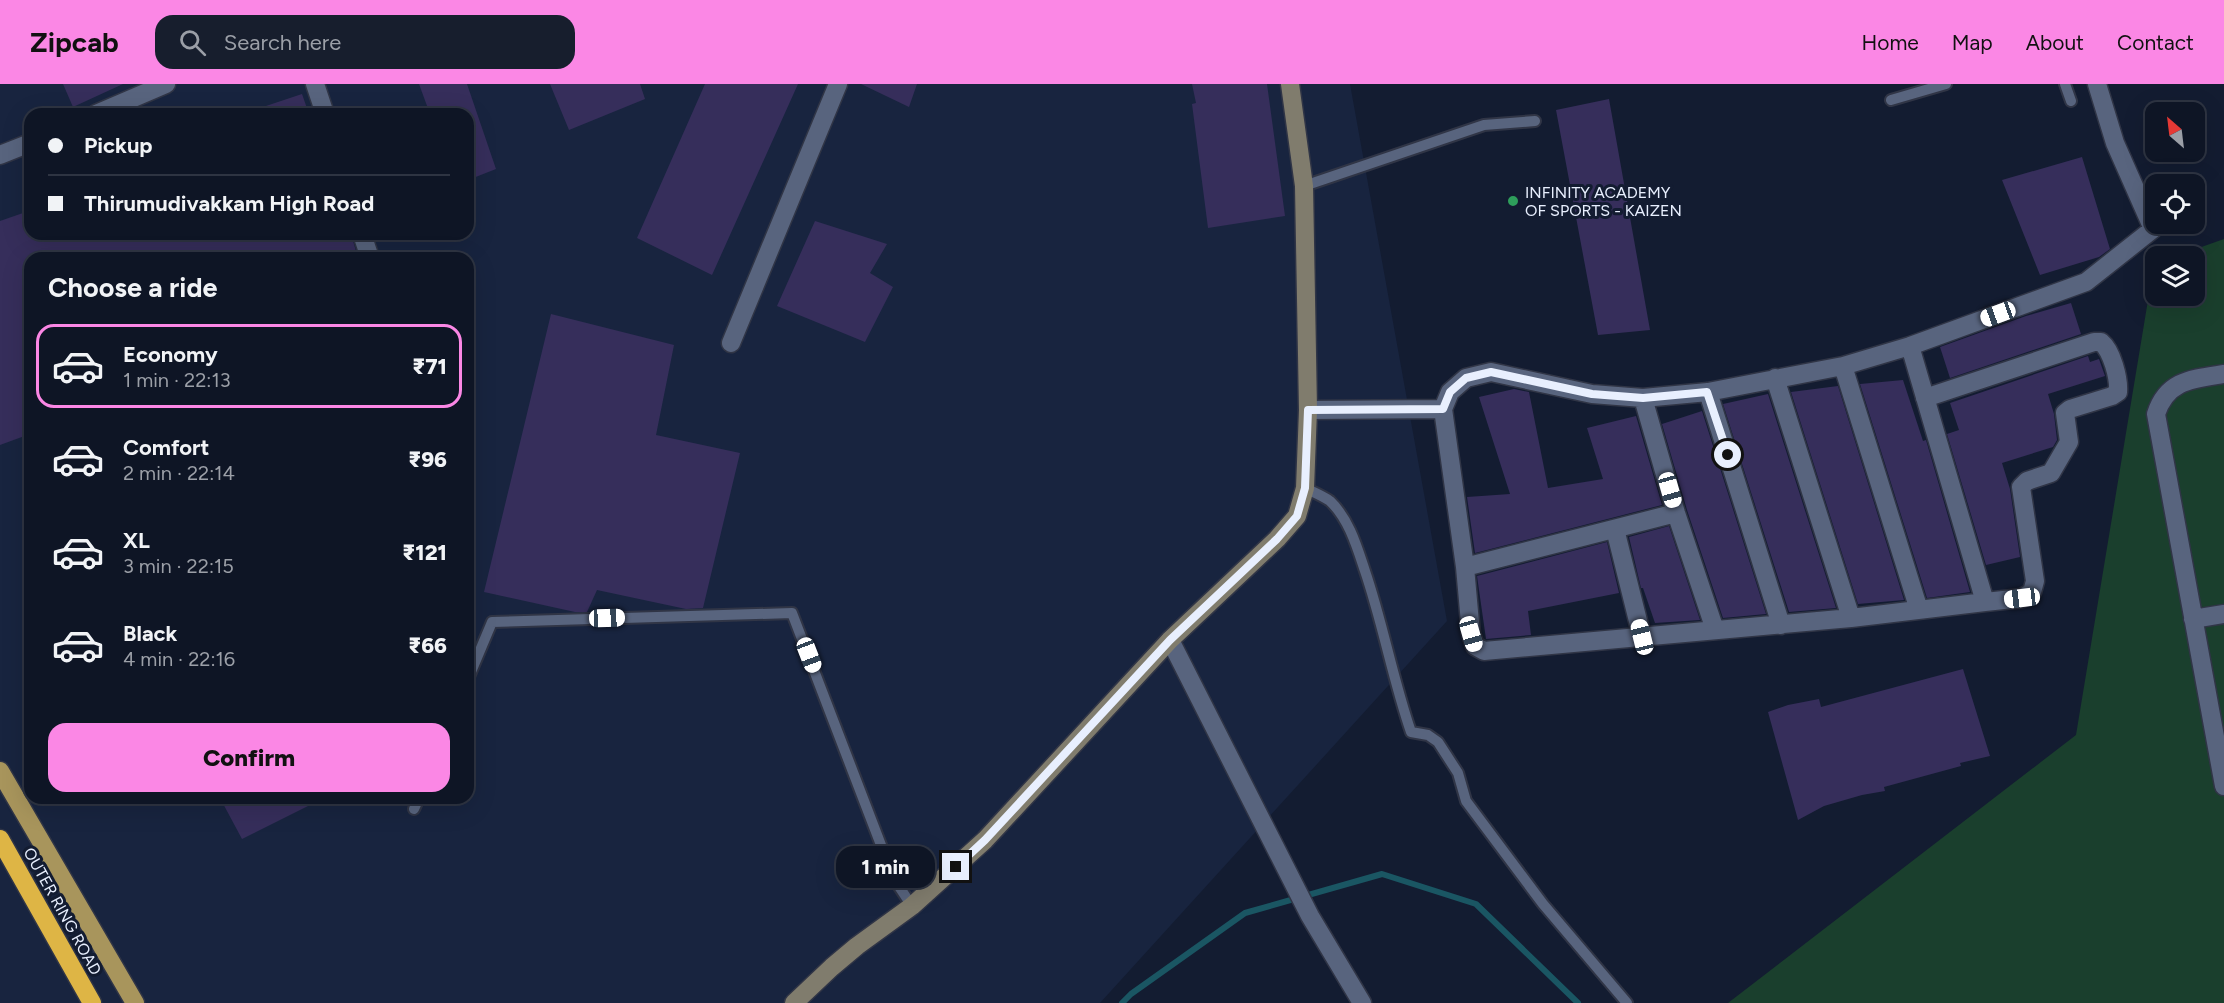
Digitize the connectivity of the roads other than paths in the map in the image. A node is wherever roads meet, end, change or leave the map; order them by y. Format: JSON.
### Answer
{"nodes":[{"id":1,"x":166,"y":84,"type":"edge"},
{"id":2,"x":315,"y":84,"type":"edge"},
{"id":3,"x":838,"y":84,"type":"edge"},
{"id":4,"x":1290,"y":84,"type":"edge"},
{"id":5,"x":1946,"y":84,"type":"edge"},
{"id":6,"x":2065,"y":84,"type":"edge"},
{"id":7,"x":2097,"y":84,"type":"edge"},
{"id":8,"x":1891,"y":100,"type":"dead end"},
{"id":9,"x":2071,"y":101,"type":"dead end"},
{"id":10,"x":110,"y":108,"type":"edge"},
{"id":11,"x":323,"y":108,"type":"edge"},
{"id":12,"x":1535,"y":121,"type":"dead end"},
{"id":13,"x":24,"y":145,"type":"edge"},
{"id":14,"x":0,"y":155,"type":"edge"},
{"id":15,"x":1304,"y":186,"type":"junction"},
{"id":16,"x":731,"y":343,"type":"dead end"},
{"id":17,"x":1910,"y":345,"type":"junction"},
{"id":18,"x":1843,"y":366,"type":"junction"},
{"id":19,"x":2224,"y":374,"type":"edge"},
{"id":20,"x":1775,"y":378,"type":"junction"},
{"id":21,"x":1707,"y":392,"type":"junction"},
{"id":22,"x":1643,"y":398,"type":"junction"},
{"id":23,"x":1925,"y":398,"type":"junction"},
{"id":24,"x":1443,"y":409,"type":"junction"},
{"id":25,"x":1308,"y":410,"type":"junction"},
{"id":26,"x":1305,"y":488,"type":"junction"},
{"id":27,"x":1676,"y":513,"type":"junction"},
{"id":28,"x":1615,"y":529,"type":"junction"},
{"id":29,"x":1465,"y":567,"type":"junction"},
{"id":30,"x":1985,"y":602,"type":"junction"},
{"id":31,"x":1919,"y":610,"type":"junction"},
{"id":32,"x":2224,"y":614,"type":"edge"},
{"id":33,"x":1851,"y":618,"type":"junction"},
{"id":34,"x":2193,"y":619,"type":"junction"},
{"id":35,"x":1781,"y":625,"type":"junction"},
{"id":36,"x":1715,"y":630,"type":"junction"},
{"id":37,"x":1642,"y":637,"type":"junction"},
{"id":38,"x":1170,"y":640,"type":"junction"},
{"id":39,"x":474,"y":665,"type":"edge"},
{"id":40,"x":2220,"y":747,"type":"edge"},
{"id":41,"x":0,"y":771,"type":"edge"},
{"id":42,"x":2224,"y":786,"type":"edge"},
{"id":43,"x":416,"y":804,"type":"edge"},
{"id":44,"x":414,"y":809,"type":"dead end"},
{"id":45,"x":0,"y":839,"type":"edge"},
{"id":46,"x":912,"y":906,"type":"junction"},
{"id":47,"x":92,"y":1003,"type":"edge"},
{"id":48,"x":135,"y":1003,"type":"edge"},
{"id":49,"x":794,"y":1003,"type":"edge"},
{"id":50,"x":1362,"y":1003,"type":"edge"},
{"id":51,"x":1627,"y":1003,"type":"edge"}],
"edges":[{"from":1,"to":10,"type":"street"},
{"from":2,"to":11,"type":"street"},
{"from":3,"to":16,"type":"street"},
{"from":4,"to":15,"type":"main road"},
{"from":5,"to":8,"type":"lane"},
{"from":6,"to":9,"type":"lane"},
{"from":7,"to":17,"type":"street"},
{"from":12,"to":15,"type":"lane"},
{"from":13,"to":14,"type":"street"},
{"from":15,"to":25,"type":"main road"},
{"from":17,"to":18,"type":"street"},
{"from":17,"to":23,"type":"street"},
{"from":18,"to":20,"type":"street"},
{"from":18,"to":31,"type":"street"},
{"from":19,"to":34,"type":"street"},
{"from":20,"to":21,"type":"street"},
{"from":20,"to":33,"type":"street"},
{"from":21,"to":22,"type":"street"},
{"from":21,"to":35,"type":"street"},
{"from":22,"to":24,"type":"street"},
{"from":22,"to":27,"type":"street"},
{"from":23,"to":30,"type":"street"},
{"from":23,"to":30,"type":"street"},
{"from":24,"to":25,"type":"street"},
{"from":24,"to":29,"type":"street"},
{"from":25,"to":26,"type":"main road"},
{"from":26,"to":38,"type":"main road"},
{"from":26,"to":51,"type":"lane"},
{"from":27,"to":28,"type":"street"},
{"from":27,"to":36,"type":"street"},
{"from":28,"to":29,"type":"street"},
{"from":28,"to":37,"type":"street"},
{"from":29,"to":37,"type":"street"},
{"from":30,"to":31,"type":"street"},
{"from":31,"to":33,"type":"street"},
{"from":32,"to":34,"type":"street"},
{"from":33,"to":35,"type":"street"},
{"from":34,"to":40,"type":"street"},
{"from":35,"to":36,"type":"street"},
{"from":36,"to":37,"type":"street"},
{"from":38,"to":46,"type":"main road"},
{"from":38,"to":50,"type":"street"},
{"from":39,"to":46,"type":"lane"},
{"from":40,"to":42,"type":"street"},
{"from":41,"to":48,"type":"main road"},
{"from":43,"to":44,"type":"lane"},
{"from":45,"to":47,"type":"highway","name":"OUTER RING ROAD"},
{"from":46,"to":49,"type":"main road"}]}
